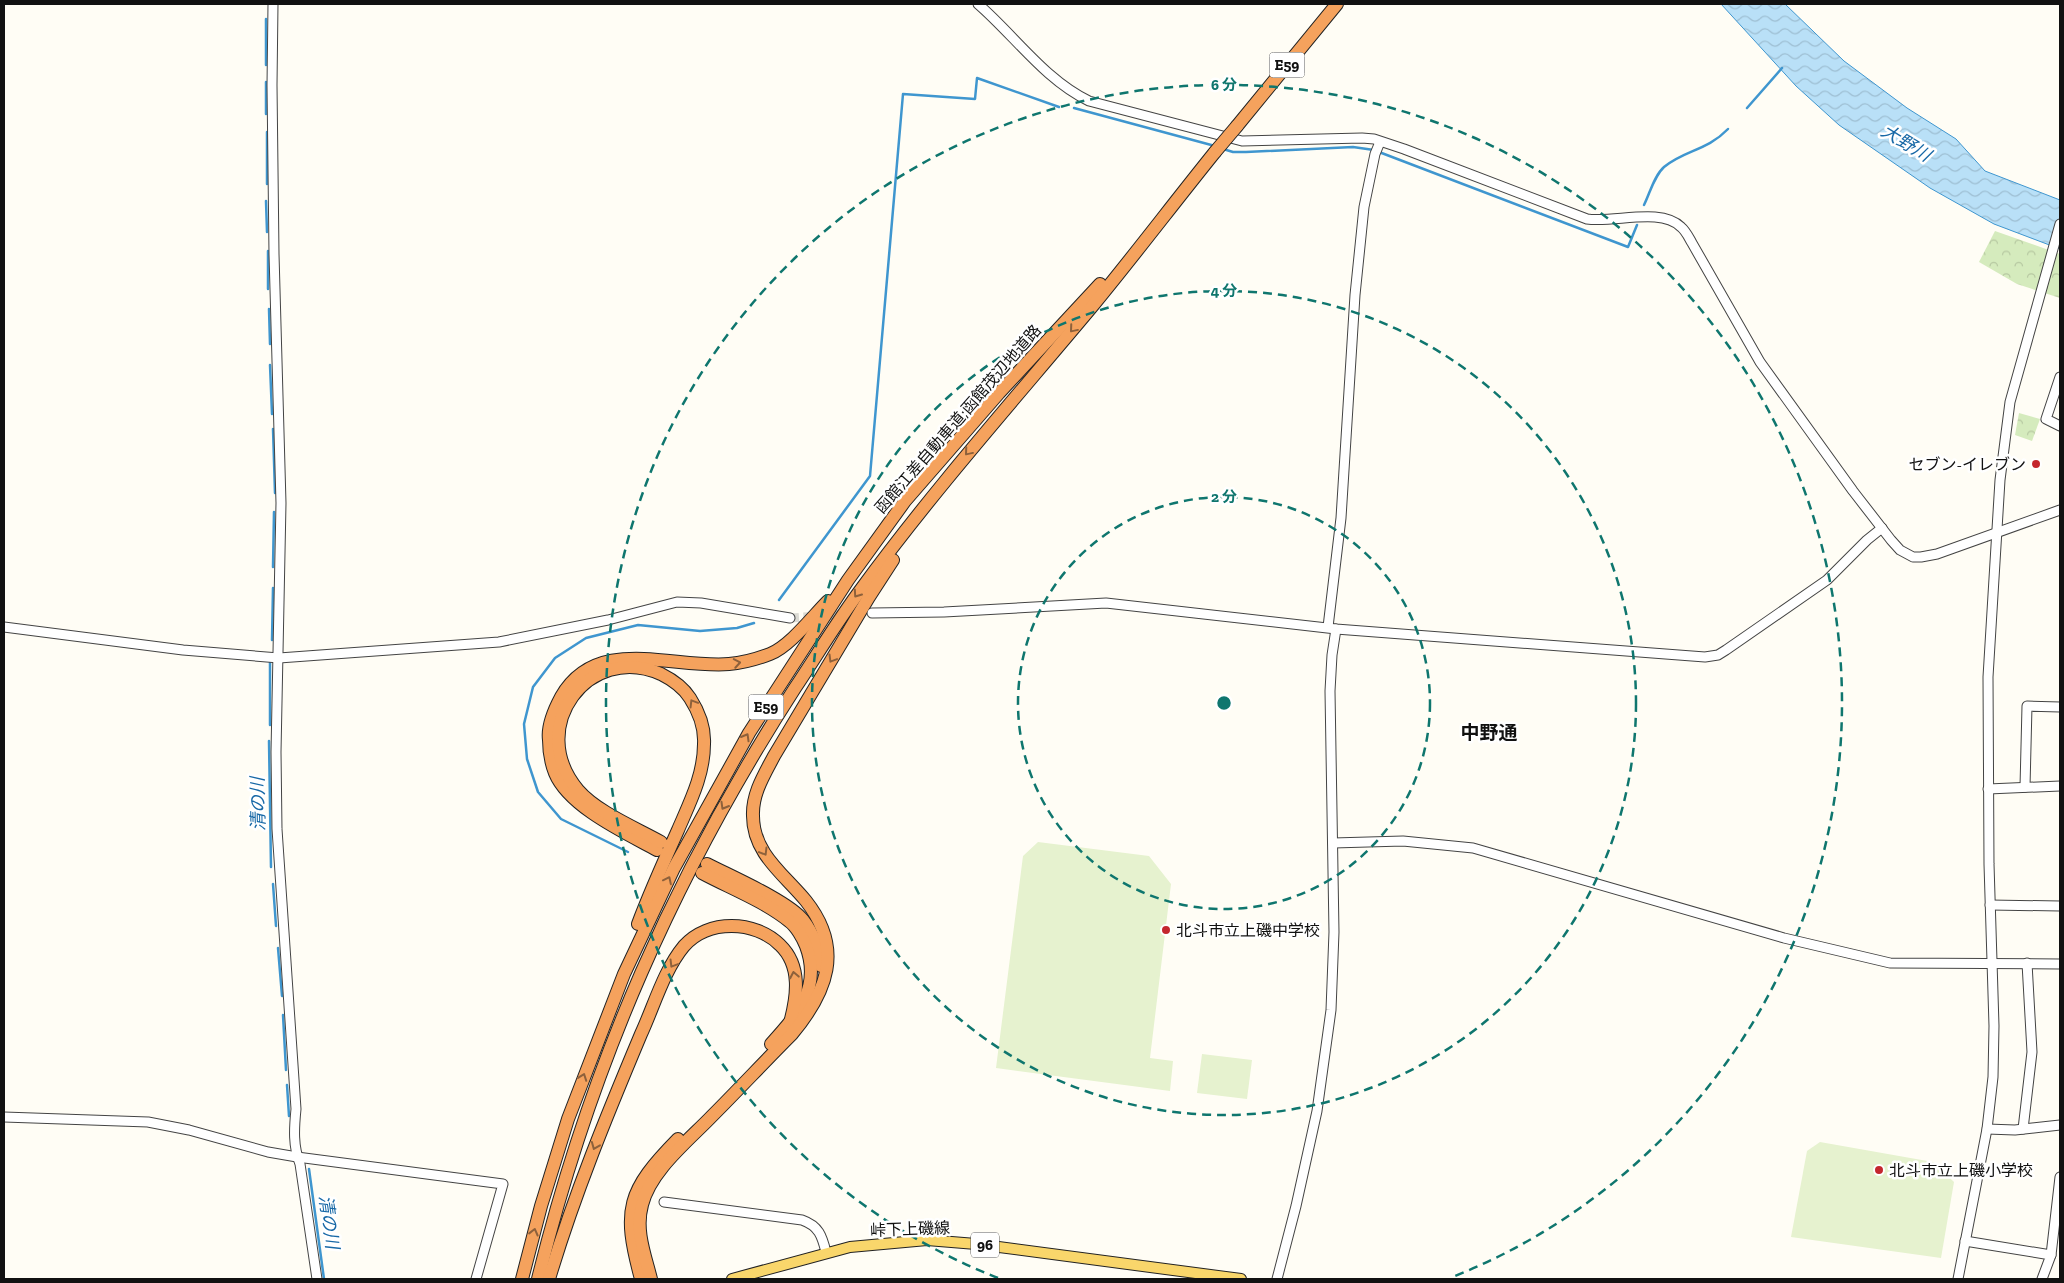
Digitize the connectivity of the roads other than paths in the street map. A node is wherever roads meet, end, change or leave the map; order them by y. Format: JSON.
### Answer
{"nodes":[{"id":1,"x":274,"y":4,"type":"edge"},
{"id":2,"x":978,"y":4,"type":"edge"},
{"id":3,"x":1337,"y":4,"type":"edge"},
{"id":4,"x":1377,"y":148,"type":"junction"},
{"id":5,"x":1158,"y":222,"type":"junction"},
{"id":6,"x":2060,"y":224,"type":"edge"},
{"id":7,"x":2060,"y":378,"type":"edge"},
{"id":8,"x":2060,"y":426,"type":"edge"},
{"id":9,"x":952,"y":471,"type":"junction"},
{"id":10,"x":2060,"y":510,"type":"edge"},
{"id":11,"x":1882,"y":528,"type":"junction"},
{"id":12,"x":1997,"y":532,"type":"junction"},
{"id":13,"x":848,"y":580,"type":"junction"},
{"id":14,"x":872,"y":613,"type":"tunnel mouth"},
{"id":15,"x":790,"y":618,"type":"tunnel mouth"},
{"id":16,"x":4,"y":627,"type":"edge"},
{"id":17,"x":1332,"y":628,"type":"junction"},
{"id":18,"x":279,"y":658,"type":"junction"},
{"id":19,"x":2060,"y":707,"type":"edge"},
{"id":20,"x":2060,"y":786,"type":"edge"},
{"id":21,"x":2025,"y":787,"type":"junction"},
{"id":22,"x":1988,"y":789,"type":"junction"},
{"id":23,"x":1333,"y":843,"type":"junction"},
{"id":24,"x":1990,"y":905,"type":"junction"},
{"id":25,"x":2060,"y":906,"type":"edge"},
{"id":26,"x":2027,"y":963,"type":"junction"},
{"id":27,"x":1992,"y":964,"type":"junction"},
{"id":28,"x":2060,"y":964,"type":"edge"},
{"id":29,"x":820,"y":995,"type":"junction"},
{"id":30,"x":790,"y":1023,"type":"junction"},
{"id":31,"x":595,"y":1044,"type":"junction"},
{"id":32,"x":4,"y":1117,"type":"edge"},
{"id":33,"x":2060,"y":1125,"type":"edge"},
{"id":34,"x":1987,"y":1129,"type":"junction"},
{"id":35,"x":2024,"y":1129,"type":"junction"},
{"id":36,"x":297,"y":1157,"type":"junction"},
{"id":37,"x":2060,"y":1177,"type":"edge"},
{"id":38,"x":2059,"y":1194,"type":"edge"},
{"id":39,"x":664,"y":1202,"type":"dead end"},
{"id":40,"x":1965,"y":1241,"type":"junction"},
{"id":41,"x":826,"y":1252,"type":"junction"},
{"id":42,"x":2051,"y":1256,"type":"junction"},
{"id":43,"x":1180,"y":1275,"type":"edge"},
{"id":44,"x":317,"y":1279,"type":"edge"},
{"id":45,"x":476,"y":1279,"type":"edge"},
{"id":46,"x":522,"y":1279,"type":"edge"},
{"id":47,"x":538,"y":1279,"type":"edge"},
{"id":48,"x":549,"y":1279,"type":"edge"},
{"id":49,"x":641,"y":1279,"type":"edge"},
{"id":50,"x":651,"y":1279,"type":"edge"},
{"id":51,"x":732,"y":1279,"type":"edge"},
{"id":52,"x":1241,"y":1279,"type":"edge"},
{"id":53,"x":1277,"y":1279,"type":"edge"},
{"id":54,"x":1958,"y":1279,"type":"edge"},
{"id":55,"x":2042,"y":1279,"type":"edge"}],
"edges":[{"from":1,"to":18,"type":"street"},
{"from":2,"to":4,"type":"street"},
{"from":3,"to":5,"type":"highway","name":"函館江差自動車道;函館茂辺地道路","number":"E59","bridge":true},
{"from":4,"to":11,"type":"street"},
{"from":4,"to":17,"type":"street"},
{"from":5,"to":9,"type":"highway","name":"函館江差自動車道;函館茂辺地道路","number":"E59","one_way":true},
{"from":5,"to":13,"type":"highway","name":"函館江差自動車道;函館茂辺地道路","number":"E59"},
{"from":6,"to":12,"type":"street"},
{"from":7,"to":8,"type":"street"},
{"from":9,"to":29,"type":"highway","one_way":true},
{"from":9,"to":47,"type":"highway","name":"函館江差自動車道;函館茂辺地道路","number":"E59","one_way":true},
{"from":10,"to":12,"type":"street"},
{"from":11,"to":12,"type":"street"},
{"from":11,"to":17,"type":"street"},
{"from":12,"to":22,"type":"street"},
{"from":31,"to":13,"type":"highway","name":"函館江差自動車道;函館茂辺地道路","number":"E59","one_way":true},
{"from":31,"to":13,"type":"highway","one_way":true},
{"from":14,"to":17,"type":"street"},
{"from":15,"to":18,"type":"street"},
{"from":16,"to":18,"type":"street"},
{"from":17,"to":23,"type":"street"},
{"from":18,"to":36,"type":"street"},
{"from":19,"to":21,"type":"street"},
{"from":20,"to":21,"type":"street"},
{"from":21,"to":22,"type":"street"},
{"from":22,"to":24,"type":"street"},
{"from":23,"to":27,"type":"street"},
{"from":23,"to":53,"type":"street"},
{"from":24,"to":25,"type":"street"},
{"from":24,"to":27,"type":"street"},
{"from":26,"to":27,"type":"street"},
{"from":26,"to":28,"type":"street"},
{"from":26,"to":35,"type":"street"},
{"from":27,"to":34,"type":"street"},
{"from":29,"to":30,"type":"highway"},
{"from":29,"to":50,"type":"highway"},
{"from":30,"to":48,"type":"highway","one_way":true},
{"from":30,"to":49,"type":"highway"},
{"from":46,"to":31,"type":"highway","name":"函館江差自動車道;函館茂辺地道路","number":"E59","one_way":true},
{"from":32,"to":36,"type":"street"},
{"from":33,"to":35,"type":"street"},
{"from":34,"to":35,"type":"street"},
{"from":34,"to":40,"type":"street"},
{"from":36,"to":44,"type":"street"},
{"from":36,"to":45,"type":"street"},
{"from":37,"to":38,"type":"street"},
{"from":38,"to":42,"type":"street"},
{"from":39,"to":41,"type":"street"},
{"from":40,"to":42,"type":"street"},
{"from":40,"to":54,"type":"street"},
{"from":41,"to":43,"type":"main road","name":"峠下上磯線","number":"96"},
{"from":41,"to":51,"type":"main road","name":"峠下上磯線","number":"96"},
{"from":42,"to":55,"type":"street"},
{"from":43,"to":52,"type":"main road","name":"峠下上磯線","number":"96"}]}
